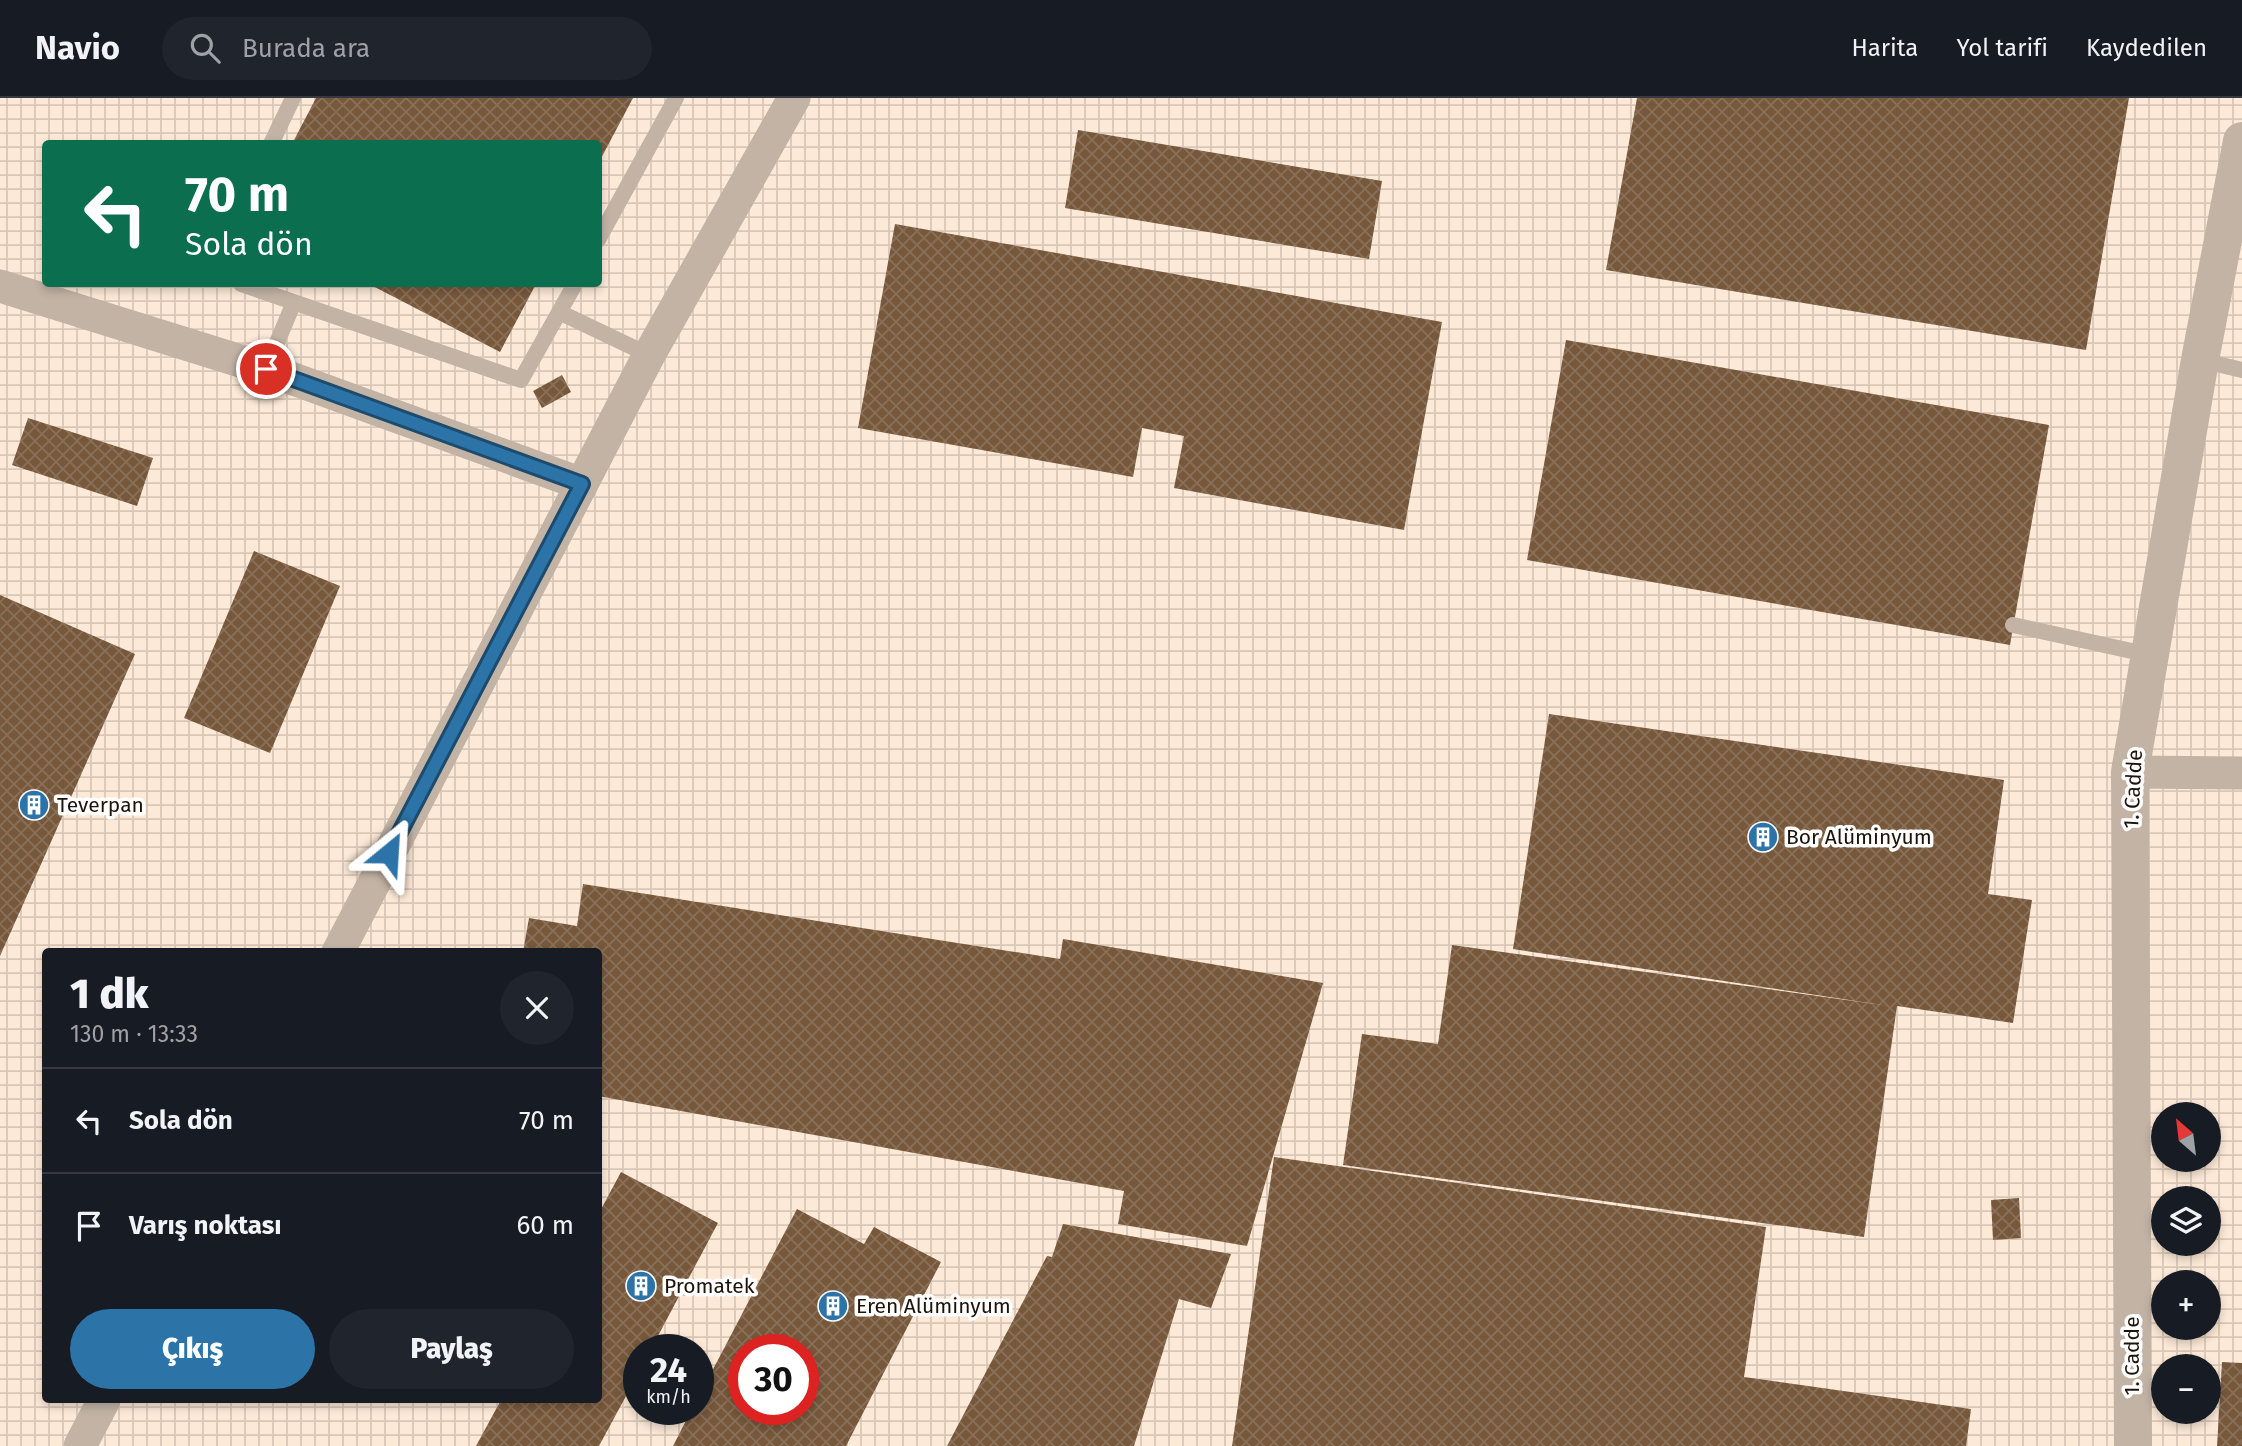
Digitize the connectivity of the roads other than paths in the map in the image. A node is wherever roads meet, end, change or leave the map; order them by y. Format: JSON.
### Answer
{"nodes":[{"id":1,"x":293,"y":98,"type":"edge"},
{"id":2,"x":677,"y":98,"type":"edge"},
{"id":3,"x":794,"y":98,"type":"edge"},
{"id":4,"x":273,"y":140,"type":"edge"},
{"id":5,"x":2242,"y":141,"type":"edge"},
{"id":6,"x":602,"y":233,"type":"edge"},
{"id":7,"x":0,"y":286,"type":"edge"},
{"id":8,"x":250,"y":287,"type":"edge"},
{"id":9,"x":573,"y":287,"type":"edge"},
{"id":10,"x":294,"y":302,"type":"junction"},
{"id":11,"x":559,"y":312,"type":"junction"},
{"id":12,"x":649,"y":355,"type":"junction"},
{"id":13,"x":2200,"y":360,"type":"junction"},
{"id":14,"x":266,"y":369,"type":"junction"},
{"id":15,"x":2242,"y":370,"type":"edge"},
{"id":16,"x":582,"y":484,"type":"junction"},
{"id":17,"x":2014,"y":625,"type":"dead end"},
{"id":18,"x":2150,"y":655,"type":"junction"},
{"id":19,"x":2130,"y":772,"type":"junction"},
{"id":20,"x":2242,"y":773,"type":"edge"},
{"id":21,"x":340,"y":948,"type":"edge"},
{"id":22,"x":102,"y":1403,"type":"edge"},
{"id":23,"x":80,"y":1446,"type":"edge"},
{"id":24,"x":2133,"y":1446,"type":"edge"}],
"edges":[{"from":1,"to":4,"type":"lane"},
{"from":2,"to":6,"type":"lane"},
{"from":3,"to":12,"type":"street"},
{"from":5,"to":13,"type":"street","name":"1. Cadde"},
{"from":7,"to":14,"type":"street"},
{"from":8,"to":10,"type":"lane"},
{"from":9,"to":11,"type":"lane"},
{"from":10,"to":11,"type":"lane"},
{"from":10,"to":14,"type":"lane"},
{"from":11,"to":12,"type":"lane"},
{"from":12,"to":16,"type":"street"},
{"from":13,"to":15,"type":"lane"},
{"from":13,"to":18,"type":"street","name":"1. Cadde"},
{"from":14,"to":16,"type":"street"},
{"from":16,"to":21,"type":"street"},
{"from":17,"to":18,"type":"lane"},
{"from":18,"to":19,"type":"street","name":"1. Cadde"},
{"from":19,"to":20,"type":"street"},
{"from":19,"to":24,"type":"street","name":"1. Cadde"},
{"from":22,"to":23,"type":"street"}]}
